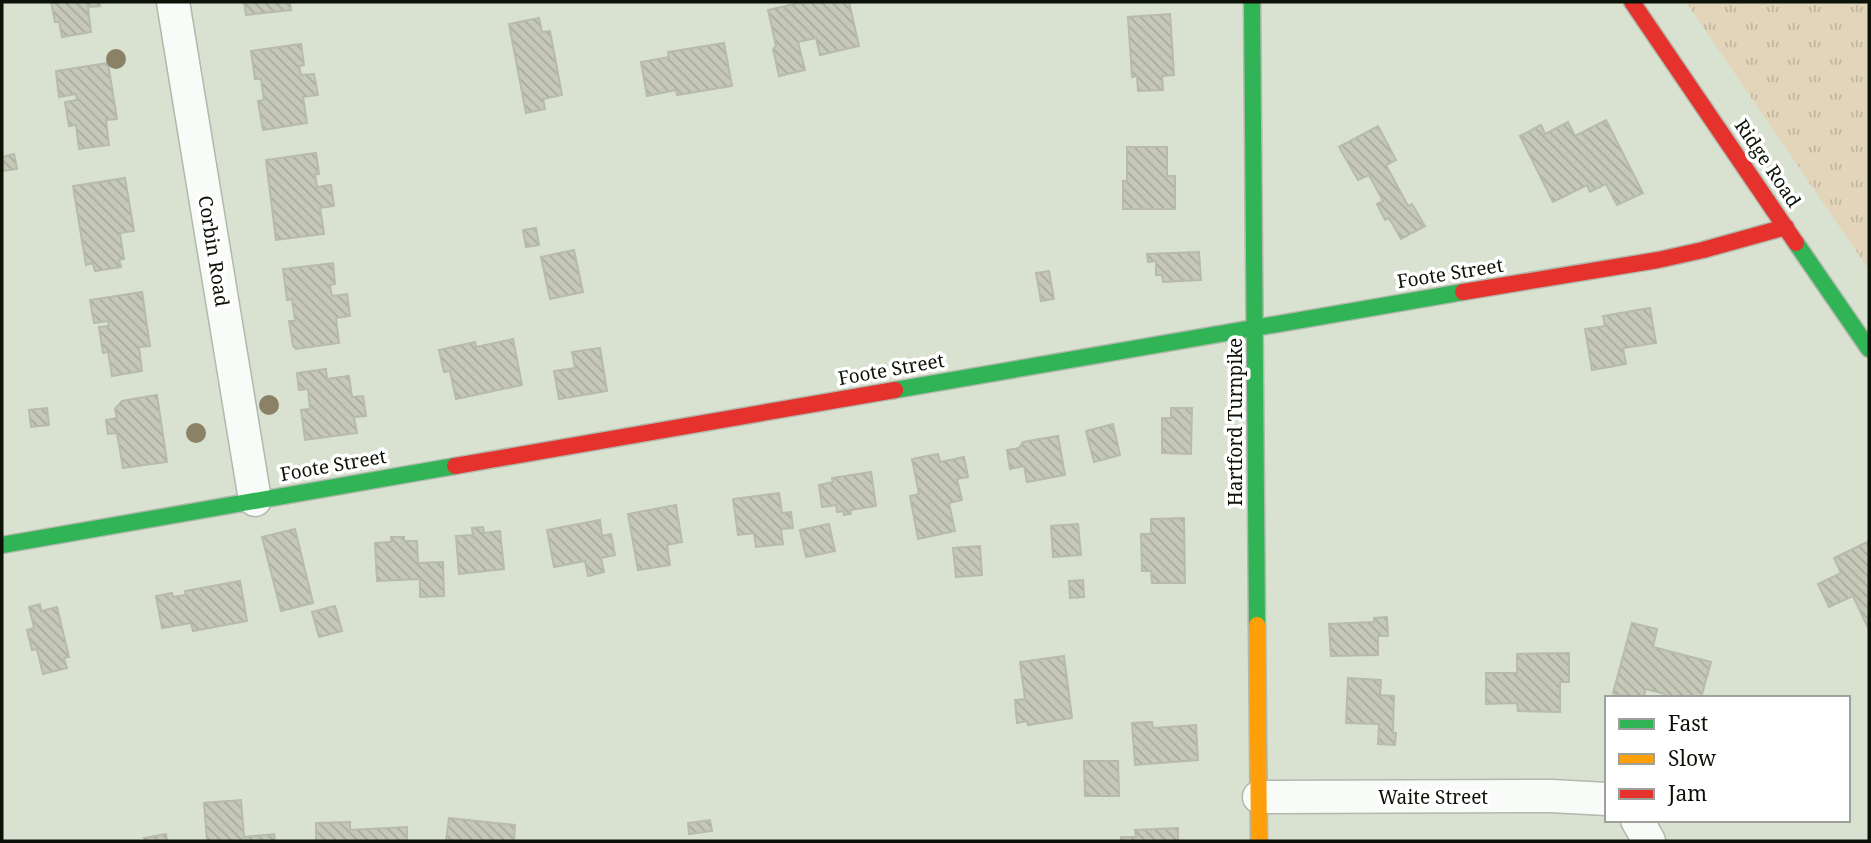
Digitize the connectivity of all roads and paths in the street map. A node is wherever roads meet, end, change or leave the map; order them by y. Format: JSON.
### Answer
{"nodes":[{"id":1,"x":173,"y":2,"type":"edge"},
{"id":2,"x":1252,"y":2,"type":"edge"},
{"id":3,"x":1632,"y":2,"type":"edge"},
{"id":4,"x":1786,"y":227,"type":"junction"},
{"id":5,"x":1255,"y":327,"type":"junction"},
{"id":6,"x":1869,"y":349,"type":"edge"},
{"id":7,"x":255,"y":500,"type":"junction"},
{"id":8,"x":2,"y":545,"type":"edge"},
{"id":9,"x":1259,"y":797,"type":"junction"},
{"id":10,"x":1605,"y":799,"type":"edge"},
{"id":11,"x":1638,"y":822,"type":"edge"},
{"id":12,"x":1259,"y":841,"type":"edge"},
{"id":13,"x":1649,"y":841,"type":"edge"}],
"edges":[{"from":1,"to":7,"type":"street","name":"Corbin Road"},
{"from":2,"to":5,"type":"street","name":"Hartford Turnpike"},
{"from":3,"to":4,"type":"street","name":"Ridge Road"},
{"from":4,"to":5,"type":"street","name":"Foote Street"},
{"from":4,"to":6,"type":"street","name":"Ridge Road"},
{"from":5,"to":7,"type":"street","name":"Foote Street"},
{"from":5,"to":9,"type":"street","name":"Hartford Turnpike"},
{"from":7,"to":8,"type":"street","name":"Foote Street"},
{"from":9,"to":10,"type":"street","name":"Waite Street"},
{"from":9,"to":12,"type":"street","name":"Hartford Turnpike"},
{"from":11,"to":13,"type":"street"}]}
